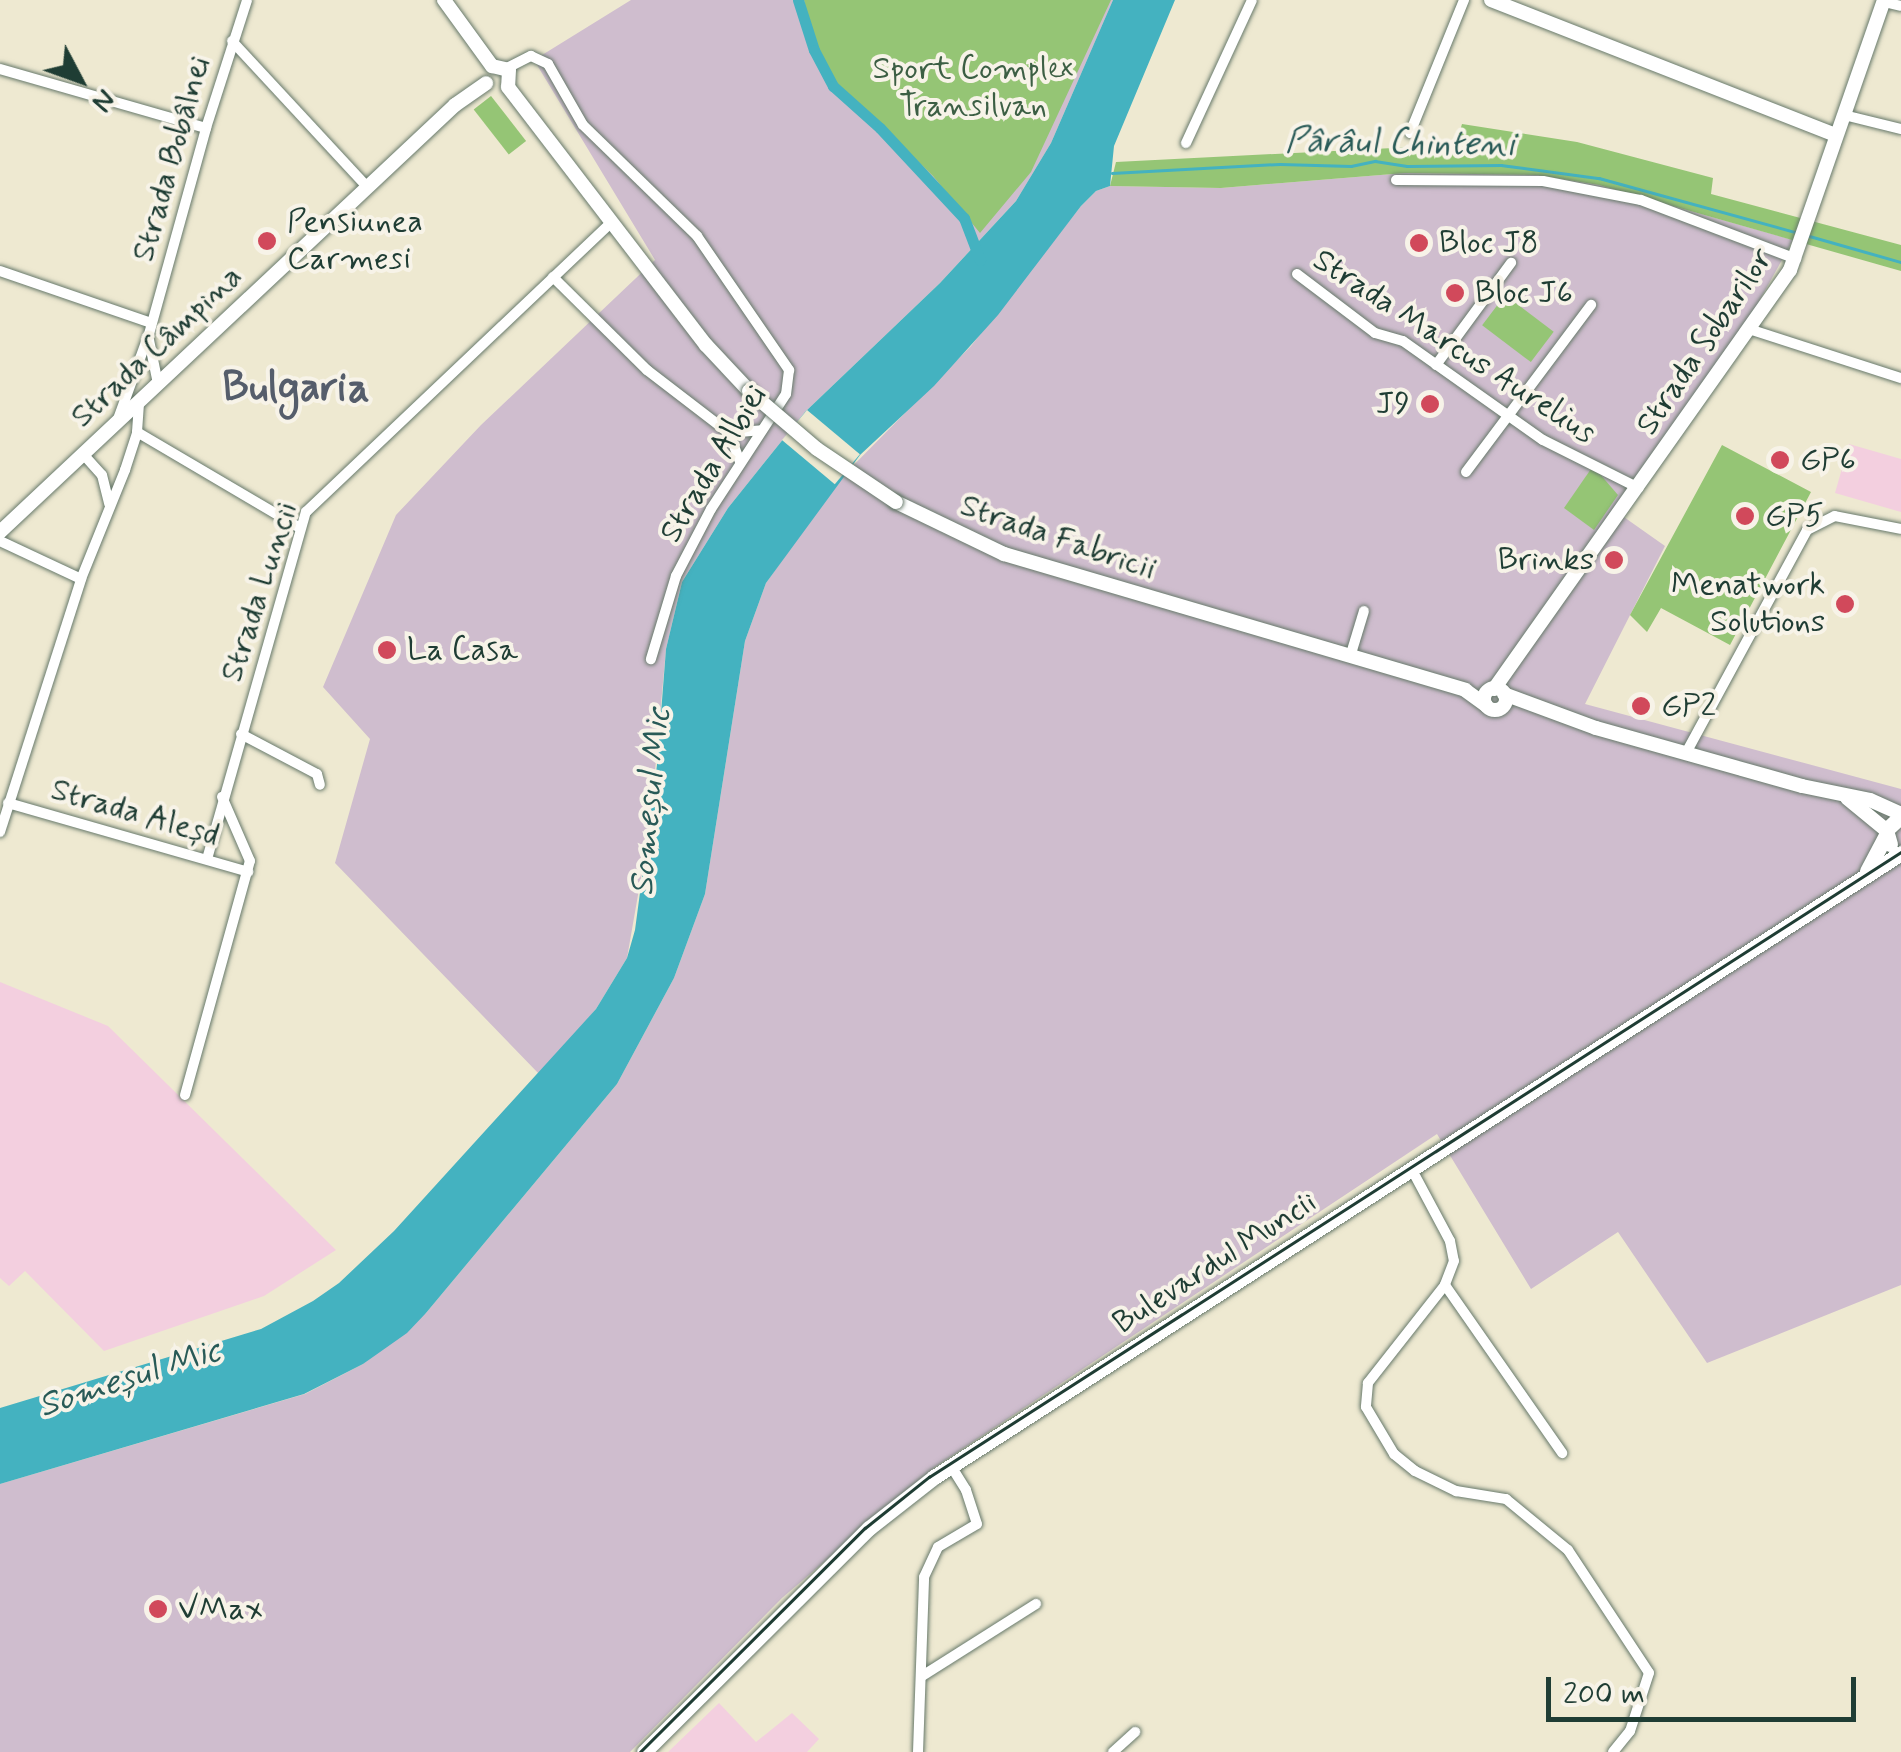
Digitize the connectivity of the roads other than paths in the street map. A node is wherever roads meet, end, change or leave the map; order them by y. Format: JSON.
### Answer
{"nodes":[{"id":1,"x":247,"y":0,"type":"edge"},
{"id":2,"x":444,"y":0,"type":"edge"},
{"id":3,"x":1252,"y":0,"type":"edge"},
{"id":4,"x":1464,"y":0,"type":"edge"},
{"id":5,"x":1491,"y":0,"type":"edge"},
{"id":6,"x":1884,"y":1,"type":"edge"},
{"id":7,"x":1901,"y":6,"type":"edge"},
{"id":8,"x":232,"y":41,"type":"junction"},
{"id":9,"x":500,"y":67,"type":"junction"},
{"id":10,"x":0,"y":69,"type":"edge"},
{"id":11,"x":486,"y":83,"type":"junction"},
{"id":12,"x":508,"y":88,"type":"junction"},
{"id":13,"x":1844,"y":115,"type":"junction"},
{"id":14,"x":206,"y":128,"type":"junction"},
{"id":15,"x":1901,"y":129,"type":"edge"},
{"id":16,"x":1410,"y":133,"type":"dead end"},
{"id":17,"x":1836,"y":135,"type":"junction"},
{"id":18,"x":1186,"y":143,"type":"dead end"},
{"id":19,"x":1396,"y":180,"type":"dead end"},
{"id":20,"x":367,"y":188,"type":"junction"},
{"id":21,"x":612,"y":222,"type":"junction"},
{"id":22,"x":1799,"y":254,"type":"junction"},
{"id":23,"x":1511,"y":264,"type":"dead end"},
{"id":24,"x":0,"y":271,"type":"edge"},
{"id":25,"x":1297,"y":274,"type":"dead end"},
{"id":26,"x":553,"y":278,"type":"junction"},
{"id":27,"x":1591,"y":305,"type":"dead end"},
{"id":28,"x":150,"y":328,"type":"junction"},
{"id":29,"x":1749,"y":329,"type":"junction"},
{"id":30,"x":1436,"y":365,"type":"junction"},
{"id":31,"x":1901,"y":378,"type":"edge"},
{"id":32,"x":158,"y":384,"type":"junction"},
{"id":33,"x":139,"y":402,"type":"junction"},
{"id":34,"x":1508,"y":416,"type":"junction"},
{"id":35,"x":116,"y":424,"type":"junction"},
{"id":36,"x":764,"y":429,"type":"junction"},
{"id":37,"x":137,"y":432,"type":"junction"},
{"id":38,"x":730,"y":433,"type":"junction"},
{"id":39,"x":83,"y":454,"type":"junction"},
{"id":40,"x":740,"y":463,"type":"junction"},
{"id":41,"x":1466,"y":472,"type":"dead end"},
{"id":42,"x":1638,"y":488,"type":"junction"},
{"id":43,"x":109,"y":505,"type":"junction"},
{"id":44,"x":300,"y":528,"type":"junction"},
{"id":45,"x":1901,"y":529,"type":"edge"},
{"id":46,"x":0,"y":532,"type":"edge"},
{"id":47,"x":0,"y":542,"type":"edge"},
{"id":48,"x":81,"y":579,"type":"junction"},
{"id":49,"x":1364,"y":610,"type":"dead end"},
{"id":50,"x":1350,"y":657,"type":"junction"},
{"id":51,"x":651,"y":659,"type":"dead end"},
{"id":52,"x":1497,"y":694,"type":"junction"},
{"id":53,"x":241,"y":734,"type":"junction"},
{"id":54,"x":1686,"y":753,"type":"junction"},
{"id":55,"x":320,"y":785,"type":"dead end"},
{"id":56,"x":222,"y":796,"type":"junction"},
{"id":57,"x":1847,"y":797,"type":"junction"},
{"id":58,"x":8,"y":803,"type":"junction"},
{"id":59,"x":1901,"y":815,"type":"edge"},
{"id":60,"x":0,"y":832,"type":"edge"},
{"id":61,"x":1886,"y":832,"type":"junction"},
{"id":62,"x":1901,"y":852,"type":"edge"},
{"id":63,"x":207,"y":859,"type":"junction"},
{"id":64,"x":248,"y":872,"type":"junction"},
{"id":65,"x":1862,"y":878,"type":"junction"},
{"id":66,"x":185,"y":1095,"type":"dead end"},
{"id":67,"x":1412,"y":1168,"type":"junction"},
{"id":68,"x":1445,"y":1285,"type":"junction"},
{"id":69,"x":1562,"y":1453,"type":"dead end"},
{"id":70,"x":951,"y":1466,"type":"junction"},
{"id":71,"x":1036,"y":1604,"type":"dead end"},
{"id":72,"x":922,"y":1676,"type":"junction"},
{"id":73,"x":1134,"y":1732,"type":"dead end"},
{"id":74,"x":644,"y":1752,"type":"edge"},
{"id":75,"x":918,"y":1752,"type":"edge"},
{"id":76,"x":1113,"y":1752,"type":"edge"},
{"id":77,"x":1612,"y":1752,"type":"edge"}],
"edges":[{"from":1,"to":8,"type":"street","name":"Strada Bobâlnei"},
{"from":2,"to":9,"type":"main road"},
{"from":3,"to":18,"type":"street"},
{"from":4,"to":16,"type":"street"},
{"from":5,"to":17,"type":"main road"},
{"from":6,"to":7,"type":"street"},
{"from":6,"to":13,"type":"main road","name":"Strada Sobarilor"},
{"from":8,"to":14,"type":"street","name":"Strada Bobâlnei"},
{"from":8,"to":20,"type":"street"},
{"from":9,"to":11,"type":"main road"},
{"from":9,"to":12,"type":"main road"},
{"from":9,"to":36,"type":"street","name":"Strada Albiei"},
{"from":10,"to":14,"type":"street"},
{"from":11,"to":12,"type":"main road"},
{"from":11,"to":20,"type":"main road","name":"Strada Câmpina"},
{"from":12,"to":21,"type":"main road","name":"Strada Fabricii"},
{"from":13,"to":15,"type":"street"},
{"from":13,"to":17,"type":"main road","name":"Strada Sobarilor"},
{"from":14,"to":28,"type":"street","name":"Strada Bobâlnei"},
{"from":17,"to":22,"type":"main road","name":"Strada Sobarilor"},
{"from":19,"to":22,"type":"street"},
{"from":20,"to":32,"type":"main road","name":"Strada Câmpina"},
{"from":21,"to":26,"type":"street","name":"Strada Luncii"},
{"from":21,"to":50,"type":"main road","name":"Strada Fabricii","bridge":true},
{"from":22,"to":29,"type":"main road","name":"Strada Sobarilor"},
{"from":23,"to":30,"type":"street"},
{"from":24,"to":28,"type":"street"},
{"from":25,"to":30,"type":"street","name":"Strada Marcus Aurelius"},
{"from":26,"to":38,"type":"street"},
{"from":26,"to":44,"type":"street","name":"Strada Luncii"},
{"from":27,"to":34,"type":"street"},
{"from":28,"to":32,"type":"street","name":"Strada Bobâlnei"},
{"from":28,"to":35,"type":"street","name":"Strada Bobâlnei"},
{"from":29,"to":31,"type":"street"},
{"from":29,"to":42,"type":"main road","name":"Strada Sobarilor"},
{"from":30,"to":34,"type":"street","name":"Strada Marcus Aurelius"},
{"from":32,"to":33,"type":"main road","name":"Strada Câmpina"},
{"from":33,"to":35,"type":"main road","name":"Strada Câmpina"},
{"from":33,"to":37,"type":"street"},
{"from":34,"to":41,"type":"street"},
{"from":34,"to":42,"type":"street","name":"Strada Marcus Aurelius"},
{"from":35,"to":39,"type":"main road","name":"Strada Câmpina"},
{"from":36,"to":38,"type":"street"},
{"from":36,"to":40,"type":"street","name":"Strada Albiei"},
{"from":37,"to":43,"type":"street"},
{"from":37,"to":44,"type":"street"},
{"from":38,"to":40,"type":"street"},
{"from":39,"to":43,"type":"street"},
{"from":39,"to":46,"type":"main road","name":"Strada Câmpina"},
{"from":40,"to":51,"type":"street","name":"Strada Albiei"},
{"from":42,"to":52,"type":"main road","name":"Strada Sobarilor"},
{"from":43,"to":48,"type":"street"},
{"from":44,"to":53,"type":"street","name":"Strada Luncii"},
{"from":45,"to":54,"type":"street"},
{"from":47,"to":48,"type":"street"},
{"from":48,"to":58,"type":"street"},
{"from":49,"to":50,"type":"street"},
{"from":50,"to":52,"type":"main road","name":"Strada Fabricii"},
{"from":52,"to":54,"type":"main road","name":"Strada Fabricii"},
{"from":53,"to":55,"type":"street"},
{"from":53,"to":56,"type":"street","name":"Strada Luncii"},
{"from":54,"to":57,"type":"main road","name":"Strada Fabricii"},
{"from":56,"to":63,"type":"street","name":"Strada Luncii"},
{"from":56,"to":64,"type":"street"},
{"from":57,"to":59,"type":"main road","name":"Strada Fabricii"},
{"from":57,"to":61,"type":"main road","name":"Strada Fabricii"},
{"from":58,"to":60,"type":"street"},
{"from":58,"to":63,"type":"street","name":"Strada Aleșd"},
{"from":59,"to":61,"type":"main road","name":"Bulevardul Muncii"},
{"from":61,"to":62,"type":"main road"},
{"from":61,"to":65,"type":"main road","name":"Bulevardul Muncii"},
{"from":62,"to":65,"type":"main road","name":"Bulevardul Muncii"},
{"from":63,"to":64,"type":"street","name":"Strada Aleșd"},
{"from":64,"to":66,"type":"street"},
{"from":65,"to":67,"type":"main road","name":"Bulevardul Muncii"},
{"from":67,"to":68,"type":"street"},
{"from":67,"to":70,"type":"main road","name":"Bulevardul Muncii"},
{"from":68,"to":69,"type":"street"},
{"from":68,"to":77,"type":"street"},
{"from":70,"to":72,"type":"street"},
{"from":70,"to":74,"type":"main road","name":"Bulevardul Muncii"},
{"from":71,"to":72,"type":"street"},
{"from":72,"to":75,"type":"street"},
{"from":73,"to":76,"type":"street"}]}
